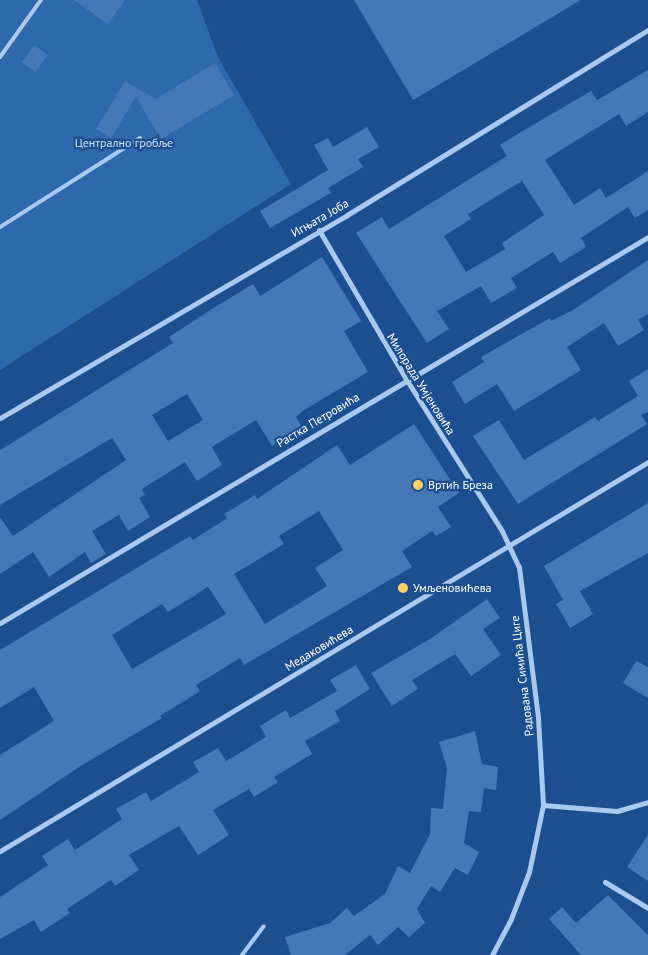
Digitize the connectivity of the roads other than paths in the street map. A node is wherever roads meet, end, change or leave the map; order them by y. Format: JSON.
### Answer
{"nodes":[{"id":1,"x":41,"y":0,"type":"edge"},
{"id":2,"x":648,"y":30,"type":"edge"},
{"id":3,"x":0,"y":57,"type":"edge"},
{"id":4,"x":140,"y":138,"type":"dead end"},
{"id":5,"x":0,"y":227,"type":"edge"},
{"id":6,"x":319,"y":230,"type":"junction"},
{"id":7,"x":648,"y":237,"type":"edge"},
{"id":8,"x":406,"y":379,"type":"junction"},
{"id":9,"x":0,"y":418,"type":"edge"},
{"id":10,"x":648,"y":462,"type":"edge"},
{"id":11,"x":510,"y":546,"type":"junction"},
{"id":12,"x":0,"y":623,"type":"edge"},
{"id":13,"x":648,"y":802,"type":"edge"},
{"id":14,"x":543,"y":806,"type":"junction"},
{"id":15,"x":0,"y":851,"type":"edge"},
{"id":16,"x":605,"y":882,"type":"dead end"},
{"id":17,"x":648,"y":908,"type":"edge"},
{"id":18,"x":264,"y":926,"type":"dead end"},
{"id":19,"x":242,"y":955,"type":"edge"},
{"id":20,"x":492,"y":955,"type":"edge"}],
"edges":[{"from":1,"to":3,"type":"lane"},
{"from":2,"to":6,"type":"street","name":"Игњата Јоба"},
{"from":4,"to":5,"type":"lane"},
{"from":6,"to":8,"type":"street","name":"Милорада Умјеновића"},
{"from":6,"to":9,"type":"street","name":"Игњата Јоба"},
{"from":7,"to":8,"type":"street","name":"Растка Петровића"},
{"from":8,"to":11,"type":"street","name":"Милорада Умјеновића"},
{"from":8,"to":12,"type":"street","name":"Растка Петровића"},
{"from":10,"to":11,"type":"street","name":"Медаковићева"},
{"from":11,"to":14,"type":"street","name":"Радована Симића Циге"},
{"from":11,"to":15,"type":"street","name":"Медаковићева"},
{"from":13,"to":14,"type":"street"},
{"from":14,"to":20,"type":"street","name":"Радована Симића Циге"},
{"from":16,"to":17,"type":"street"},
{"from":18,"to":19,"type":"lane"}]}
